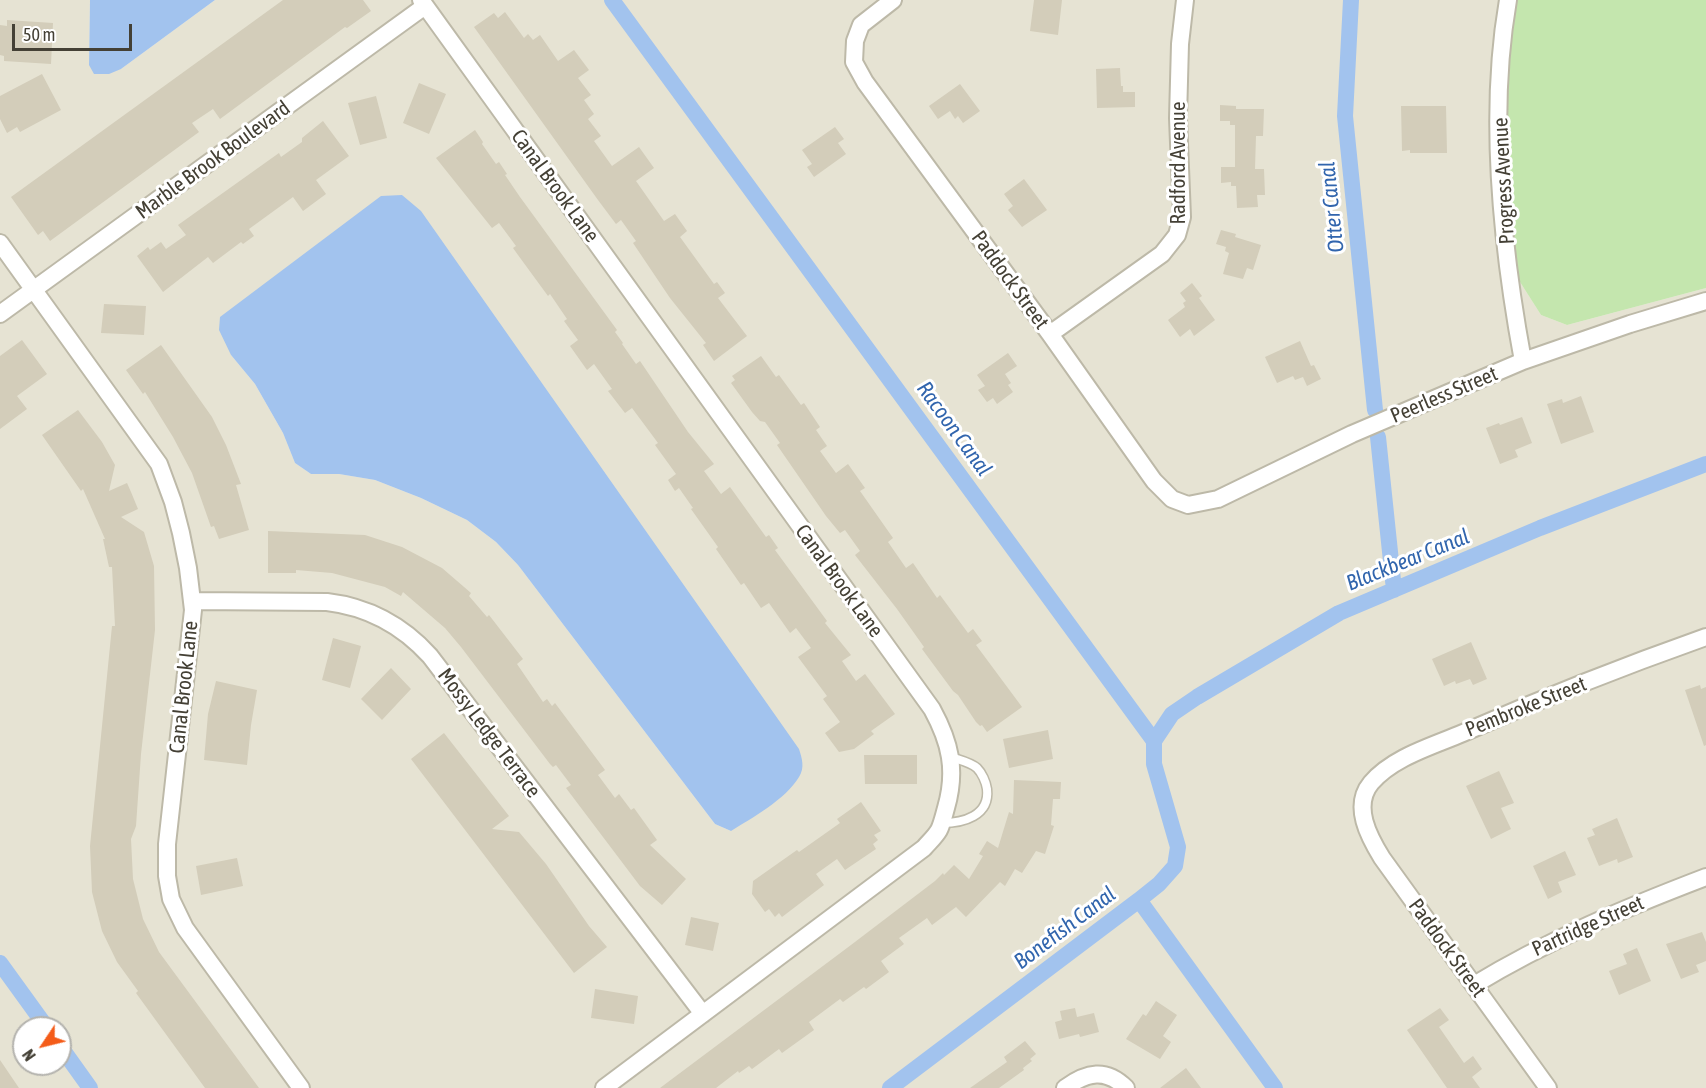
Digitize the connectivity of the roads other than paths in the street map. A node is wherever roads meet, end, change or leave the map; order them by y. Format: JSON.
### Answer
{"nodes":[{"id":1,"x":892,"y":0,"type":"edge"},
{"id":2,"x":1185,"y":0,"type":"edge"},
{"id":3,"x":1508,"y":0,"type":"edge"},
{"id":4,"x":423,"y":3,"type":"edge"},
{"id":5,"x":0,"y":243,"type":"edge"},
{"id":6,"x":34,"y":289,"type":"junction"},
{"id":7,"x":1706,"y":301,"type":"edge"},
{"id":8,"x":0,"y":314,"type":"edge"},
{"id":9,"x":1050,"y":334,"type":"junction"},
{"id":10,"x":1523,"y":361,"type":"junction"},
{"id":11,"x":1188,"y":505,"type":"joint"},
{"id":12,"x":192,"y":601,"type":"junction"},
{"id":13,"x":1706,"y":637,"type":"edge"},
{"id":14,"x":951,"y":757,"type":"junction"},
{"id":15,"x":1363,"y":801,"type":"joint"},
{"id":16,"x":941,"y":822,"type":"junction"},
{"id":17,"x":1706,"y":877,"type":"edge"},
{"id":18,"x":1474,"y":985,"type":"junction"},
{"id":19,"x":703,"y":1014,"type":"junction"},
{"id":20,"x":301,"y":1088,"type":"edge"},
{"id":21,"x":604,"y":1088,"type":"edge"},
{"id":22,"x":1065,"y":1088,"type":"edge"},
{"id":23,"x":1126,"y":1088,"type":"edge"},
{"id":24,"x":1548,"y":1088,"type":"edge"}],
"edges":[{"from":1,"to":9,"type":"street","name":"Paddock Street"},
{"from":2,"to":9,"type":"street","name":"Radford Avenue"},
{"from":3,"to":10,"type":"street","name":"Progress Avenue"},
{"from":4,"to":6,"type":"street","name":"Marble Brook Boulevard"},
{"from":4,"to":14,"type":"street","name":"Canal Brook Lane"},
{"from":5,"to":6,"type":"street","name":"Canal Brook Lane"},
{"from":6,"to":8,"type":"street","name":"Marble Brook Boulevard"},
{"from":6,"to":12,"type":"street","name":"Canal Brook Lane"},
{"from":7,"to":10,"type":"street","name":"Peerless Street"},
{"from":9,"to":11,"type":"street","name":"Paddock Street"},
{"from":10,"to":11,"type":"street","name":"Peerless Street"},
{"from":12,"to":19,"type":"street","name":"Mossy Ledge Terrace"},
{"from":12,"to":20,"type":"street","name":"Canal Brook Lane"},
{"from":13,"to":15,"type":"street","name":"Pembroke Street"},
{"from":14,"to":16,"type":"street","name":"Canal Brook Lane"},
{"from":14,"to":16,"type":"lane"},
{"from":15,"to":18,"type":"street","name":"Paddock Street"},
{"from":16,"to":19,"type":"street","name":"Canal Brook Lane"},
{"from":17,"to":18,"type":"street","name":"Partridge Street"},
{"from":18,"to":24,"type":"street","name":"Paddock Street"},
{"from":19,"to":21,"type":"street","name":"Canal Brook Lane"},
{"from":22,"to":23,"type":"street"}]}
